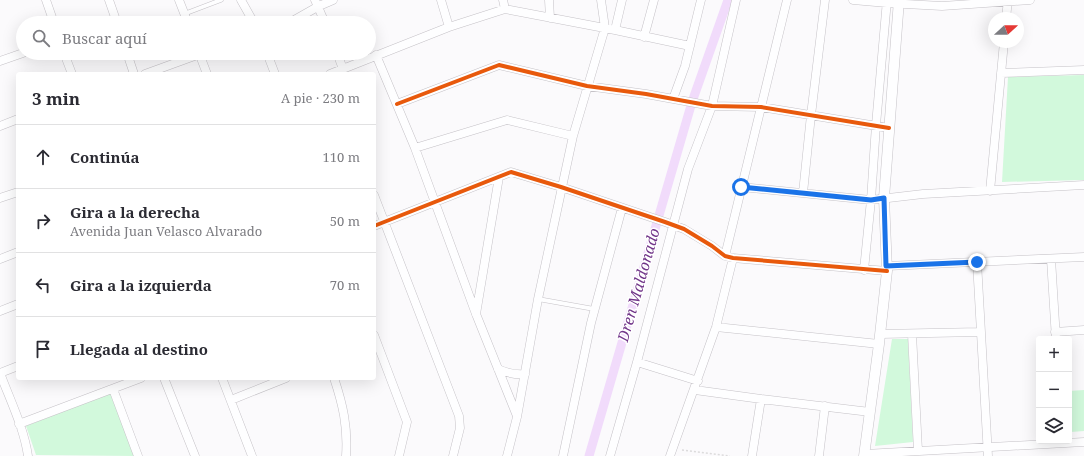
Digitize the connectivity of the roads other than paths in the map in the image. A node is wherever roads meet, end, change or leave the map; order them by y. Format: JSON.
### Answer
{"nodes":[{"id":1,"x":46,"y":0,"type":"edge"},
{"id":2,"x":109,"y":0,"type":"edge"},
{"id":3,"x":179,"y":0,"type":"edge"},
{"id":4,"x":221,"y":0,"type":"edge"},
{"id":5,"x":241,"y":0,"type":"edge"},
{"id":6,"x":333,"y":0,"type":"edge"},
{"id":7,"x":441,"y":0,"type":"edge"},
{"id":8,"x":503,"y":0,"type":"edge"},
{"id":9,"x":549,"y":0,"type":"edge"},
{"id":10,"x":601,"y":0,"type":"edge"},
{"id":11,"x":622,"y":0,"type":"edge"},
{"id":12,"x":654,"y":0,"type":"edge"},
{"id":13,"x":701,"y":0,"type":"edge"},
{"id":14,"x":736,"y":0,"type":"edge"},
{"id":15,"x":787,"y":0,"type":"edge"},
{"id":16,"x":825,"y":0,"type":"edge"},
{"id":17,"x":853,"y":0,"type":"edge"},
{"id":18,"x":1008,"y":0,"type":"edge"},
{"id":19,"x":1030,"y":0,"type":"edge"},
{"id":20,"x":887,"y":2,"type":"edge"},
{"id":21,"x":899,"y":2,"type":"edge"},
{"id":22,"x":317,"y":3,"type":"edge"},
{"id":23,"x":505,"y":9,"type":"junction"},
{"id":24,"x":1007,"y":12,"type":"edge"},
{"id":25,"x":184,"y":14,"type":"joint"},
{"id":26,"x":52,"y":16,"type":"edge"},
{"id":27,"x":115,"y":16,"type":"edge"},
{"id":28,"x":250,"y":16,"type":"edge"},
{"id":29,"x":299,"y":16,"type":"edge"},
{"id":30,"x":322,"y":16,"type":"edge"},
{"id":31,"x":550,"y":18,"type":"junction"},
{"id":32,"x":449,"y":27,"type":"junction"},
{"id":33,"x":605,"y":28,"type":"junction"},
{"id":34,"x":615,"y":30,"type":"junction"},
{"id":35,"x":644,"y":37,"type":"junction"},
{"id":36,"x":690,"y":46,"type":"junction"},
{"id":37,"x":1003,"y":48,"type":"edge"},
{"id":38,"x":16,"y":55,"type":"edge"},
{"id":39,"x":376,"y":55,"type":"joint"},
{"id":40,"x":67,"y":60,"type":"edge"},
{"id":41,"x":129,"y":60,"type":"edge"},
{"id":42,"x":184,"y":60,"type":"edge"},
{"id":43,"x":202,"y":60,"type":"edge"},
{"id":44,"x":270,"y":60,"type":"edge"},
{"id":45,"x":340,"y":60,"type":"edge"},
{"id":46,"x":364,"y":60,"type":"edge"},
{"id":47,"x":0,"y":61,"type":"edge"},
{"id":48,"x":343,"y":69,"type":"junction"},
{"id":49,"x":1084,"y":70,"type":"edge"},
{"id":50,"x":71,"y":72,"type":"edge"},
{"id":51,"x":133,"y":72,"type":"edge"},
{"id":52,"x":150,"y":72,"type":"edge"},
{"id":53,"x":206,"y":72,"type":"edge"},
{"id":54,"x":274,"y":72,"type":"edge"},
{"id":55,"x":335,"y":72,"type":"edge"},
{"id":56,"x":1001,"y":74,"type":"junction"},
{"id":57,"x":587,"y":86,"type":"junction"},
{"id":58,"x":673,"y":98,"type":"junction"},
{"id":59,"x":397,"y":104,"type":"junction"},
{"id":60,"x":712,"y":106,"type":"junction"},
{"id":61,"x":760,"y":107,"type":"junction"},
{"id":62,"x":811,"y":115,"type":"junction"},
{"id":63,"x":16,"y":120,"type":"edge"},
{"id":64,"x":876,"y":125,"type":"junction"},
{"id":65,"x":0,"y":126,"type":"edge"},
{"id":66,"x":889,"y":128,"type":"junction"},
{"id":67,"x":573,"y":136,"type":"junction"},
{"id":68,"x":415,"y":148,"type":"junction"},
{"id":69,"x":499,"y":177,"type":"junction"},
{"id":70,"x":1084,"y":185,"type":"edge"},
{"id":71,"x":561,"y":187,"type":"junction"},
{"id":72,"x":741,"y":187,"type":"junction"},
{"id":73,"x":990,"y":191,"type":"junction"},
{"id":74,"x":16,"y":193,"type":"edge"},
{"id":75,"x":803,"y":193,"type":"junction"},
{"id":76,"x":0,"y":198,"type":"edge"},
{"id":77,"x":884,"y":198,"type":"junction"},
{"id":78,"x":376,"y":200,"type":"edge"},
{"id":79,"x":871,"y":200,"type":"junction"},
{"id":80,"x":435,"y":202,"type":"junction"},
{"id":81,"x":622,"y":208,"type":"junction"},
{"id":82,"x":384,"y":222,"type":"junction"},
{"id":83,"x":669,"y":223,"type":"junction"},
{"id":84,"x":376,"y":225,"type":"edge"},
{"id":85,"x":16,"y":253,"type":"edge"},
{"id":86,"x":724,"y":256,"type":"junction"},
{"id":87,"x":1084,"y":256,"type":"edge"},
{"id":88,"x":733,"y":258,"type":"junction"},
{"id":89,"x":0,"y":259,"type":"edge"},
{"id":90,"x":1051,"y":259,"type":"junction"},
{"id":91,"x":977,"y":262,"type":"junction"},
{"id":92,"x":887,"y":269,"type":"junction"},
{"id":93,"x":864,"y":270,"type":"junction"},
{"id":94,"x":538,"y":299,"type":"junction"},
{"id":95,"x":16,"y":305,"type":"edge"},
{"id":96,"x":594,"y":309,"type":"junction"},
{"id":97,"x":0,"y":311,"type":"edge"},
{"id":98,"x":476,"y":314,"type":"junction"},
{"id":99,"x":716,"y":327,"type":"junction"},
{"id":100,"x":1084,"y":330,"type":"edge"},
{"id":101,"x":980,"y":332,"type":"junction"},
{"id":102,"x":912,"y":334,"type":"junction"},
{"id":103,"x":1055,"y":336,"type":"edge"},
{"id":104,"x":880,"y":339,"type":"junction"},
{"id":105,"x":376,"y":343,"type":"edge"},
{"id":106,"x":637,"y":362,"type":"junction"},
{"id":107,"x":16,"y":367,"type":"edge"},
{"id":108,"x":498,"y":369,"type":"junction"},
{"id":109,"x":0,"y":373,"type":"edge"},
{"id":110,"x":525,"y":374,"type":"junction"},
{"id":111,"x":136,"y":380,"type":"edge"},
{"id":112,"x":165,"y":380,"type":"edge"},
{"id":113,"x":223,"y":380,"type":"edge"},
{"id":114,"x":281,"y":380,"type":"edge"},
{"id":115,"x":335,"y":380,"type":"edge"},
{"id":116,"x":698,"y":381,"type":"junction"},
{"id":117,"x":113,"y":389,"type":"junction"},
{"id":118,"x":695,"y":390,"type":"junction"},
{"id":119,"x":761,"y":399,"type":"junction"},
{"id":120,"x":231,"y":400,"type":"junction"},
{"id":121,"x":825,"y":406,"type":"junction"},
{"id":122,"x":870,"y":412,"type":"junction"},
{"id":123,"x":517,"y":417,"type":"junction"},
{"id":124,"x":19,"y":424,"type":"junction"},
{"id":125,"x":1072,"y":442,"type":"edge"},
{"id":126,"x":1084,"y":442,"type":"edge"},
{"id":127,"x":1047,"y":444,"type":"edge"},
{"id":128,"x":918,"y":451,"type":"junction"},
{"id":129,"x":988,"y":452,"type":"edge"},
{"id":130,"x":671,"y":453,"type":"edge"},
{"id":131,"x":864,"y":455,"type":"edge"},
{"id":132,"x":28,"y":456,"type":"edge"},
{"id":133,"x":138,"y":456,"type":"edge"},
{"id":134,"x":195,"y":456,"type":"edge"},
{"id":135,"x":252,"y":456,"type":"edge"},
{"id":136,"x":346,"y":456,"type":"edge"},
{"id":137,"x":399,"y":456,"type":"edge"},
{"id":138,"x":453,"y":456,"type":"edge"},
{"id":139,"x":507,"y":456,"type":"edge"},
{"id":140,"x":564,"y":456,"type":"edge"},
{"id":141,"x":610,"y":456,"type":"edge"},
{"id":142,"x":752,"y":456,"type":"edge"},
{"id":143,"x":819,"y":456,"type":"edge"}],
"edges":[{"from":1,"to":26,"type":"street"},
{"from":2,"to":27,"type":"street"},
{"from":3,"to":25,"type":"street"},
{"from":4,"to":25,"type":"lane"},
{"from":5,"to":28,"type":"street"},
{"from":6,"to":22,"type":"street"},
{"from":7,"to":32,"type":"street"},
{"from":8,"to":23,"type":"street"},
{"from":9,"to":31,"type":"street"},
{"from":10,"to":33,"type":"street"},
{"from":11,"to":34,"type":"street"},
{"from":12,"to":35,"type":"street"},
{"from":13,"to":36,"type":"street"},
{"from":14,"to":60,"type":"street"},
{"from":15,"to":61,"type":"street"},
{"from":16,"to":62,"type":"street"},
{"from":17,"to":20,"type":"street"},
{"from":18,"to":19,"type":"street"},
{"from":18,"to":21,"type":"street"},
{"from":18,"to":24,"type":"street"},
{"from":20,"to":21,"type":"street"},
{"from":20,"to":64,"type":"street"},
{"from":21,"to":66,"type":"street"},
{"from":22,"to":29,"type":"street"},
{"from":22,"to":30,"type":"street"},
{"from":23,"to":31,"type":"street"},
{"from":23,"to":32,"type":"street"},
{"from":31,"to":33,"type":"street"},
{"from":32,"to":39,"type":"street"},
{"from":33,"to":34,"type":"street"},
{"from":33,"to":57,"type":"street"},
{"from":34,"to":35,"type":"street"},
{"from":35,"to":36,"type":"street"},
{"from":36,"to":58,"type":"street"},
{"from":37,"to":56,"type":"street"},
{"from":38,"to":47,"type":"street"},
{"from":39,"to":59,"type":"street"},
{"from":40,"to":50,"type":"street"},
{"from":41,"to":51,"type":"street"},
{"from":42,"to":52,"type":"street"},
{"from":43,"to":53,"type":"street"},
{"from":44,"to":54,"type":"street"},
{"from":45,"to":48,"type":"street"},
{"from":46,"to":48,"type":"street"},
{"from":48,"to":55,"type":"street"},
{"from":49,"to":56,"type":"street"},
{"from":56,"to":73,"type":"street"},
{"from":57,"to":58,"type":"street"},
{"from":57,"to":59,"type":"street"},
{"from":57,"to":67,"type":"street"},
{"from":58,"to":60,"type":"street"},
{"from":59,"to":68,"type":"street"},
{"from":60,"to":61,"type":"street"},
{"from":60,"to":83,"type":"street"},
{"from":61,"to":62,"type":"street"},
{"from":61,"to":72,"type":"street"},
{"from":62,"to":64,"type":"street"},
{"from":62,"to":75,"type":"street"},
{"from":63,"to":65,"type":"street"},
{"from":64,"to":66,"type":"street"},
{"from":64,"to":79,"type":"street"},
{"from":66,"to":77,"type":"street"},
{"from":67,"to":68,"type":"street"},
{"from":67,"to":71,"type":"street"},
{"from":68,"to":80,"type":"street"},
{"from":69,"to":71,"type":"street"},
{"from":69,"to":80,"type":"street"},
{"from":69,"to":98,"type":"street"},
{"from":70,"to":73,"type":"street"},
{"from":71,"to":81,"type":"street"},
{"from":71,"to":94,"type":"street"},
{"from":72,"to":75,"type":"street"},
{"from":72,"to":86,"type":"street"},
{"from":73,"to":77,"type":"street"},
{"from":74,"to":76,"type":"street"},
{"from":75,"to":79,"type":"street"},
{"from":77,"to":79,"type":"street"},
{"from":77,"to":92,"type":"street"},
{"from":78,"to":82,"type":"street"},
{"from":79,"to":93,"type":"street"},
{"from":80,"to":82,"type":"street"},
{"from":80,"to":98,"type":"street"},
{"from":81,"to":83,"type":"street"},
{"from":81,"to":96,"type":"street"},
{"from":82,"to":84,"type":"street"},
{"from":82,"to":138,"type":"street"},
{"from":83,"to":86,"type":"street"},
{"from":83,"to":106,"type":"street"},
{"from":85,"to":89,"type":"street"},
{"from":86,"to":88,"type":"street"},
{"from":87,"to":90,"type":"street"},
{"from":88,"to":93,"type":"street"},
{"from":88,"to":99,"type":"street"},
{"from":90,"to":91,"type":"street"},
{"from":90,"to":103,"type":"street"},
{"from":91,"to":92,"type":"street"},
{"from":91,"to":101,"type":"street"},
{"from":92,"to":93,"type":"street"},
{"from":92,"to":104,"type":"street"},
{"from":94,"to":96,"type":"lane"},
{"from":94,"to":110,"type":"street"},
{"from":95,"to":97,"type":"street"},
{"from":96,"to":140,"type":"street"},
{"from":98,"to":108,"type":"street"},
{"from":99,"to":104,"type":"street"},
{"from":99,"to":116,"type":"street"},
{"from":100,"to":103,"type":"street"},
{"from":101,"to":102,"type":"street"},
{"from":101,"to":129,"type":"street"},
{"from":102,"to":104,"type":"street"},
{"from":102,"to":128,"type":"street"},
{"from":104,"to":122,"type":"street"},
{"from":105,"to":137,"type":"street"},
{"from":106,"to":116,"type":"street"},
{"from":106,"to":141,"type":"street"},
{"from":107,"to":109,"type":"street"},
{"from":108,"to":110,"type":"street"},
{"from":108,"to":123,"type":"street"},
{"from":109,"to":124,"type":"street"},
{"from":110,"to":123,"type":"street"},
{"from":111,"to":117,"type":"street"},
{"from":112,"to":134,"type":"street"},
{"from":113,"to":120,"type":"street"},
{"from":114,"to":120,"type":"street"},
{"from":115,"to":136,"type":"street"},
{"from":116,"to":118,"type":"street"},
{"from":117,"to":124,"type":"street"},
{"from":117,"to":133,"type":"street"},
{"from":118,"to":119,"type":"street"},
{"from":118,"to":130,"type":"street"},
{"from":119,"to":121,"type":"street"},
{"from":119,"to":142,"type":"street"},
{"from":120,"to":135,"type":"street"},
{"from":121,"to":122,"type":"street"},
{"from":121,"to":143,"type":"street"},
{"from":122,"to":131,"type":"street"},
{"from":123,"to":139,"type":"street"},
{"from":124,"to":132,"type":"street"},
{"from":125,"to":126,"type":"street"},
{"from":127,"to":129,"type":"street"},
{"from":128,"to":129,"type":"street"},
{"from":128,"to":131,"type":"street"}]}
